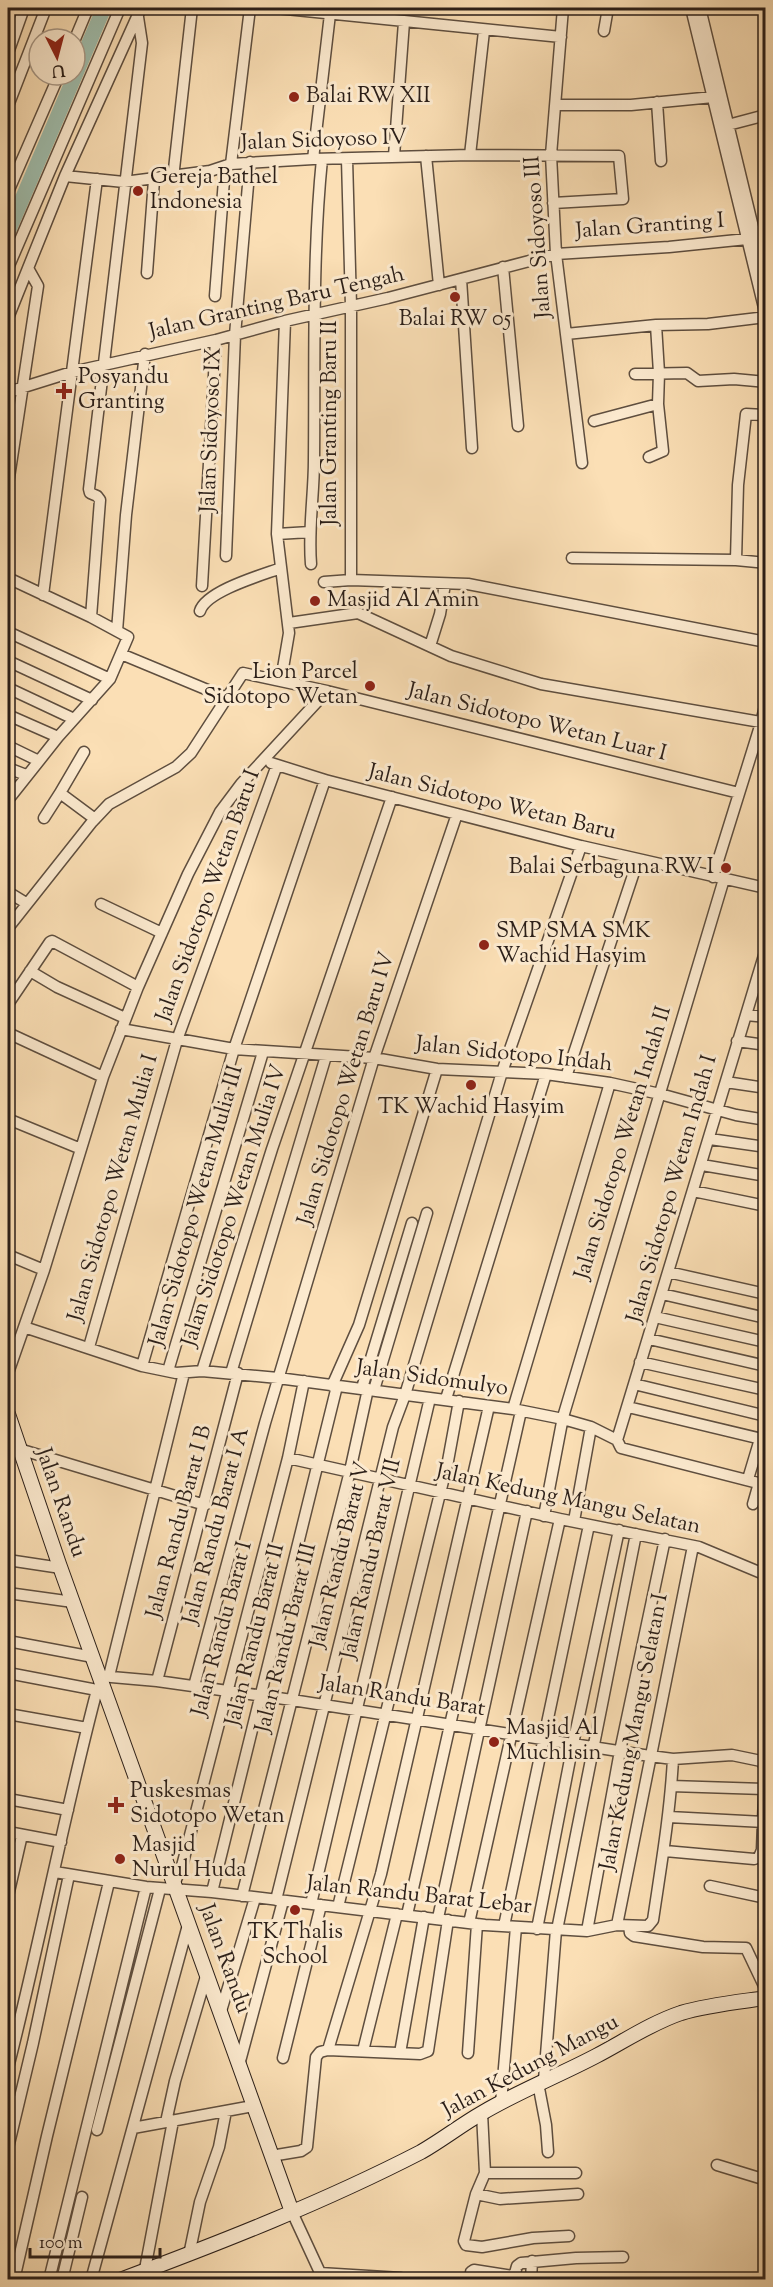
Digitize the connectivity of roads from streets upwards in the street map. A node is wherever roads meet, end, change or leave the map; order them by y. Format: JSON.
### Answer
{"nodes":[{"id":1,"x":24,"y":8,"type":"edge"},
{"id":2,"x":46,"y":8,"type":"edge"},
{"id":3,"x":88,"y":8,"type":"edge"},
{"id":4,"x":120,"y":8,"type":"edge"},
{"id":5,"x":192,"y":8,"type":"edge"},
{"id":6,"x":250,"y":8,"type":"edge"},
{"id":7,"x":276,"y":8,"type":"edge"},
{"id":8,"x":563,"y":8,"type":"edge"},
{"id":9,"x":608,"y":8,"type":"edge"},
{"id":10,"x":691,"y":8,"type":"edge"},
{"id":11,"x":700,"y":8,"type":"edge"},
{"id":12,"x":140,"y":12,"type":"edge"},
{"id":13,"x":330,"y":14,"type":"junction"},
{"id":14,"x":404,"y":22,"type":"junction"},
{"id":15,"x":80,"y":27,"type":"edge"},
{"id":16,"x":484,"y":31,"type":"junction"},
{"id":17,"x":604,"y":31,"type":"dead end"},
{"id":18,"x":561,"y":37,"type":"junction"},
{"id":19,"x":8,"y":53,"type":"edge"},
{"id":20,"x":54,"y":87,"type":"edge"},
{"id":21,"x":713,"y":97,"type":"junction"},
{"id":22,"x":657,"y":102,"type":"junction"},
{"id":23,"x":556,"y":105,"type":"junction"},
{"id":24,"x":8,"y":106,"type":"edge"},
{"id":25,"x":765,"y":115,"type":"edge"},
{"id":26,"x":728,"y":125,"type":"junction"},
{"id":27,"x":470,"y":154,"type":"junction"},
{"id":28,"x":550,"y":155,"type":"junction"},
{"id":29,"x":394,"y":156,"type":"junction"},
{"id":30,"x":426,"y":156,"type":"junction"},
{"id":31,"x":318,"y":159,"type":"junction"},
{"id":32,"x":347,"y":159,"type":"junction"},
{"id":33,"x":661,"y":161,"type":"dead end"},
{"id":34,"x":250,"y":162,"type":"junction"},
{"id":35,"x":228,"y":166,"type":"junction"},
{"id":36,"x":65,"y":176,"type":"junction"},
{"id":37,"x":173,"y":178,"type":"junction"},
{"id":38,"x":97,"y":179,"type":"junction"},
{"id":39,"x":154,"y":180,"type":"junction"},
{"id":40,"x":124,"y":182,"type":"junction"},
{"id":41,"x":738,"y":188,"type":"junction"},
{"id":42,"x":8,"y":192,"type":"edge"},
{"id":43,"x":553,"y":203,"type":"junction"},
{"id":44,"x":747,"y":239,"type":"junction"},
{"id":45,"x":556,"y":254,"type":"junction"},
{"id":46,"x":503,"y":267,"type":"junction"},
{"id":47,"x":8,"y":268,"type":"edge"},
{"id":48,"x":29,"y":270,"type":"junction"},
{"id":49,"x":147,"y":273,"type":"dead end"},
{"id":50,"x":461,"y":279,"type":"junction"},
{"id":51,"x":765,"y":280,"type":"edge"},
{"id":52,"x":439,"y":285,"type":"junction"},
{"id":53,"x":215,"y":296,"type":"dead end"},
{"id":54,"x":351,"y":306,"type":"junction"},
{"id":55,"x":315,"y":314,"type":"junction"},
{"id":56,"x":765,"y":317,"type":"edge"},
{"id":57,"x":8,"y":318,"type":"edge"},
{"id":58,"x":285,"y":321,"type":"junction"},
{"id":59,"x":656,"y":325,"type":"junction"},
{"id":60,"x":566,"y":334,"type":"junction"},
{"id":61,"x":235,"y":335,"type":"junction"},
{"id":62,"x":216,"y":340,"type":"junction"},
{"id":63,"x":145,"y":354,"type":"junction"},
{"id":64,"x":104,"y":365,"type":"junction"},
{"id":65,"x":72,"y":372,"type":"junction"},
{"id":66,"x":659,"y":373,"type":"junction"},
{"id":67,"x":634,"y":374,"type":"dead end"},
{"id":68,"x":765,"y":382,"type":"edge"},
{"id":69,"x":21,"y":389,"type":"junction"},
{"id":70,"x":8,"y":392,"type":"edge"},
{"id":71,"x":658,"y":404,"type":"junction"},
{"id":72,"x":765,"y":415,"type":"edge"},
{"id":73,"x":594,"y":421,"type":"dead end"},
{"id":74,"x":518,"y":426,"type":"dead end"},
{"id":75,"x":472,"y":448,"type":"dead end"},
{"id":76,"x":649,"y":457,"type":"dead end"},
{"id":77,"x":582,"y":463,"type":"dead end"},
{"id":78,"x":8,"y":484,"type":"edge"},
{"id":79,"x":310,"y":532,"type":"junction"},
{"id":80,"x":277,"y":534,"type":"junction"},
{"id":81,"x":226,"y":556,"type":"dead end"},
{"id":82,"x":572,"y":558,"type":"dead end"},
{"id":83,"x":736,"y":560,"type":"junction"},
{"id":84,"x":765,"y":563,"type":"edge"},
{"id":85,"x":311,"y":564,"type":"dead end"},
{"id":86,"x":281,"y":568,"type":"junction"},
{"id":87,"x":8,"y":578,"type":"edge"},
{"id":88,"x":351,"y":580,"type":"junction"},
{"id":89,"x":324,"y":582,"type":"dead end"},
{"id":90,"x":445,"y":584,"type":"junction"},
{"id":91,"x":202,"y":586,"type":"dead end"},
{"id":92,"x":43,"y":595,"type":"junction"},
{"id":93,"x":200,"y":611,"type":"dead end"},
{"id":94,"x":91,"y":617,"type":"junction"},
{"id":95,"x":289,"y":623,"type":"junction"},
{"id":96,"x":117,"y":631,"type":"junction"},
{"id":97,"x":8,"y":632,"type":"edge"},
{"id":98,"x":765,"y":642,"type":"edge"},
{"id":99,"x":430,"y":646,"type":"junction"},
{"id":100,"x":121,"y":654,"type":"junction"},
{"id":101,"x":8,"y":661,"type":"edge"},
{"id":102,"x":110,"y":679,"type":"junction"},
{"id":103,"x":281,"y":680,"type":"junction"},
{"id":104,"x":8,"y":688,"type":"edge"},
{"id":105,"x":327,"y":692,"type":"junction"},
{"id":106,"x":227,"y":698,"type":"junction"},
{"id":107,"x":92,"y":700,"type":"junction"},
{"id":108,"x":765,"y":702,"type":"edge"},
{"id":109,"x":8,"y":715,"type":"edge"},
{"id":110,"x":74,"y":719,"type":"junction"},
{"id":111,"x":764,"y":723,"type":"edge"},
{"id":112,"x":58,"y":737,"type":"junction"},
{"id":113,"x":8,"y":747,"type":"edge"},
{"id":114,"x":84,"y":752,"type":"dead end"},
{"id":115,"x":262,"y":759,"type":"junction"},
{"id":116,"x":39,"y":761,"type":"junction"},
{"id":117,"x":277,"y":765,"type":"junction"},
{"id":118,"x":8,"y":768,"type":"edge"},
{"id":119,"x":26,"y":775,"type":"junction"},
{"id":120,"x":325,"y":780,"type":"junction"},
{"id":121,"x":739,"y":793,"type":"junction"},
{"id":122,"x":60,"y":794,"type":"junction"},
{"id":123,"x":392,"y":797,"type":"junction"},
{"id":124,"x":8,"y":800,"type":"edge"},
{"id":125,"x":457,"y":814,"type":"junction"},
{"id":126,"x":44,"y":818,"type":"dead end"},
{"id":127,"x":94,"y":819,"type":"junction"},
{"id":128,"x":581,"y":846,"type":"junction"},
{"id":129,"x":638,"y":860,"type":"junction"},
{"id":130,"x":719,"y":878,"type":"junction"},
{"id":131,"x":765,"y":888,"type":"edge"},
{"id":132,"x":8,"y":892,"type":"edge"},
{"id":133,"x":26,"y":903,"type":"junction"},
{"id":134,"x":100,"y":904,"type":"dead end"},
{"id":135,"x":8,"y":928,"type":"edge"},
{"id":136,"x":162,"y":933,"type":"junction"},
{"id":137,"x":765,"y":950,"type":"edge"},
{"id":138,"x":30,"y":971,"type":"junction"},
{"id":139,"x":138,"y":987,"type":"junction"},
{"id":140,"x":760,"y":988,"type":"edge"},
{"id":141,"x":8,"y":1004,"type":"edge"},
{"id":142,"x":746,"y":1015,"type":"junction"},
{"id":143,"x":765,"y":1017,"type":"edge"},
{"id":144,"x":125,"y":1018,"type":"junction"},
{"id":145,"x":121,"y":1029,"type":"junction"},
{"id":146,"x":8,"y":1033,"type":"edge"},
{"id":147,"x":177,"y":1040,"type":"junction"},
{"id":148,"x":737,"y":1041,"type":"junction"},
{"id":149,"x":765,"y":1045,"type":"edge"},
{"id":150,"x":234,"y":1049,"type":"junction"},
{"id":151,"x":263,"y":1052,"type":"junction"},
{"id":152,"x":306,"y":1053,"type":"junction"},
{"id":153,"x":326,"y":1056,"type":"junction"},
{"id":154,"x":374,"y":1059,"type":"junction"},
{"id":155,"x":437,"y":1069,"type":"junction"},
{"id":156,"x":502,"y":1072,"type":"junction"},
{"id":157,"x":546,"y":1074,"type":"junction"},
{"id":158,"x":103,"y":1077,"type":"junction"},
{"id":159,"x":566,"y":1077,"type":"junction"},
{"id":160,"x":726,"y":1082,"type":"junction"},
{"id":161,"x":610,"y":1083,"type":"junction"},
{"id":162,"x":765,"y":1088,"type":"edge"},
{"id":163,"x":660,"y":1094,"type":"junction"},
{"id":164,"x":718,"y":1111,"type":"junction"},
{"id":165,"x":8,"y":1119,"type":"edge"},
{"id":166,"x":765,"y":1120,"type":"edge"},
{"id":167,"x":710,"y":1139,"type":"junction"},
{"id":168,"x":765,"y":1147,"type":"edge"},
{"id":169,"x":81,"y":1149,"type":"junction"},
{"id":170,"x":702,"y":1165,"type":"junction"},
{"id":171,"x":765,"y":1176,"type":"edge"},
{"id":172,"x":693,"y":1191,"type":"junction"},
{"id":173,"x":765,"y":1206,"type":"edge"},
{"id":174,"x":428,"y":1213,"type":"dead end"},
{"id":175,"x":412,"y":1222,"type":"dead end"},
{"id":176,"x":8,"y":1255,"type":"edge"},
{"id":177,"x":44,"y":1270,"type":"junction"},
{"id":178,"x":668,"y":1272,"type":"junction"},
{"id":179,"x":662,"y":1294,"type":"junction"},
{"id":180,"x":765,"y":1294,"type":"edge"},
{"id":181,"x":655,"y":1317,"type":"junction"},
{"id":182,"x":765,"y":1318,"type":"edge"},
{"id":183,"x":24,"y":1327,"type":"junction"},
{"id":184,"x":649,"y":1339,"type":"junction"},
{"id":185,"x":765,"y":1342,"type":"edge"},
{"id":186,"x":89,"y":1347,"type":"junction"},
{"id":187,"x":640,"y":1362,"type":"junction"},
{"id":188,"x":142,"y":1366,"type":"junction"},
{"id":189,"x":765,"y":1366,"type":"edge"},
{"id":190,"x":168,"y":1371,"type":"junction"},
{"id":191,"x":202,"y":1371,"type":"junction"},
{"id":192,"x":184,"y":1372,"type":"junction"},
{"id":193,"x":8,"y":1373,"type":"edge"},
{"id":194,"x":235,"y":1373,"type":"junction"},
{"id":195,"x":278,"y":1378,"type":"junction"},
{"id":196,"x":304,"y":1381,"type":"junction"},
{"id":197,"x":634,"y":1384,"type":"junction"},
{"id":198,"x":335,"y":1386,"type":"junction"},
{"id":199,"x":368,"y":1389,"type":"junction"},
{"id":200,"x":765,"y":1390,"type":"edge"},
{"id":201,"x":405,"y":1395,"type":"junction"},
{"id":202,"x":430,"y":1398,"type":"junction"},
{"id":203,"x":446,"y":1399,"type":"junction"},
{"id":204,"x":459,"y":1401,"type":"junction"},
{"id":205,"x":489,"y":1406,"type":"junction"},
{"id":206,"x":628,"y":1407,"type":"junction"},
{"id":207,"x":517,"y":1410,"type":"junction"},
{"id":208,"x":8,"y":1414,"type":"edge"},
{"id":209,"x":765,"y":1416,"type":"edge"},
{"id":210,"x":562,"y":1419,"type":"junction"},
{"id":211,"x":591,"y":1427,"type":"junction"},
{"id":212,"x":617,"y":1440,"type":"junction"},
{"id":213,"x":763,"y":1440,"type":"edge"},
{"id":214,"x":19,"y":1449,"type":"junction"},
{"id":215,"x":288,"y":1458,"type":"junction"},
{"id":216,"x":318,"y":1464,"type":"junction"},
{"id":217,"x":350,"y":1471,"type":"junction"},
{"id":218,"x":380,"y":1479,"type":"junction"},
{"id":219,"x":748,"y":1479,"type":"junction"},
{"id":220,"x":762,"y":1484,"type":"edge"},
{"id":221,"x":410,"y":1486,"type":"junction"},
{"id":222,"x":154,"y":1491,"type":"junction"},
{"id":223,"x":440,"y":1493,"type":"junction"},
{"id":224,"x":468,"y":1499,"type":"junction"},
{"id":225,"x":753,"y":1504,"type":"dead end"},
{"id":226,"x":205,"y":1505,"type":"junction"},
{"id":227,"x":499,"y":1505,"type":"junction"},
{"id":228,"x":527,"y":1511,"type":"junction"},
{"id":229,"x":544,"y":1515,"type":"junction"},
{"id":230,"x":560,"y":1519,"type":"junction"},
{"id":231,"x":574,"y":1521,"type":"junction"},
{"id":232,"x":589,"y":1525,"type":"junction"},
{"id":233,"x":619,"y":1530,"type":"junction"},
{"id":234,"x":636,"y":1534,"type":"junction"},
{"id":235,"x":664,"y":1539,"type":"junction"},
{"id":236,"x":693,"y":1546,"type":"junction"},
{"id":237,"x":8,"y":1560,"type":"edge"},
{"id":238,"x":60,"y":1568,"type":"junction"},
{"id":239,"x":765,"y":1575,"type":"edge"},
{"id":240,"x":8,"y":1593,"type":"edge"},
{"id":241,"x":73,"y":1602,"type":"junction"},
{"id":242,"x":8,"y":1641,"type":"edge"},
{"id":243,"x":93,"y":1657,"type":"junction"},
{"id":244,"x":8,"y":1673,"type":"edge"},
{"id":245,"x":158,"y":1681,"type":"junction"},
{"id":246,"x":103,"y":1683,"type":"junction"},
{"id":247,"x":194,"y":1686,"type":"junction"},
{"id":248,"x":228,"y":1690,"type":"junction"},
{"id":249,"x":262,"y":1695,"type":"junction"},
{"id":250,"x":292,"y":1700,"type":"junction"},
{"id":251,"x":326,"y":1704,"type":"junction"},
{"id":252,"x":356,"y":1710,"type":"junction"},
{"id":253,"x":8,"y":1714,"type":"edge"},
{"id":254,"x":387,"y":1714,"type":"junction"},
{"id":255,"x":418,"y":1721,"type":"junction"},
{"id":256,"x":449,"y":1725,"type":"junction"},
{"id":257,"x":87,"y":1728,"type":"junction"},
{"id":258,"x":479,"y":1730,"type":"junction"},
{"id":259,"x":512,"y":1735,"type":"junction"},
{"id":260,"x":544,"y":1740,"type":"junction"},
{"id":261,"x":573,"y":1744,"type":"junction"},
{"id":262,"x":593,"y":1747,"type":"junction"},
{"id":263,"x":620,"y":1751,"type":"junction"},
{"id":264,"x":650,"y":1756,"type":"junction"},
{"id":265,"x":673,"y":1759,"type":"junction"},
{"id":266,"x":765,"y":1767,"type":"edge"},
{"id":267,"x":671,"y":1786,"type":"junction"},
{"id":268,"x":765,"y":1789,"type":"edge"},
{"id":269,"x":8,"y":1799,"type":"edge"},
{"id":270,"x":68,"y":1810,"type":"junction"},
{"id":271,"x":669,"y":1817,"type":"junction"},
{"id":272,"x":764,"y":1822,"type":"edge"},
{"id":273,"x":8,"y":1832,"type":"edge"},
{"id":274,"x":22,"y":1835,"type":"junction"},
{"id":275,"x":61,"y":1842,"type":"junction"},
{"id":276,"x":664,"y":1851,"type":"junction"},
{"id":277,"x":55,"y":1872,"type":"junction"},
{"id":278,"x":69,"y":1875,"type":"junction"},
{"id":279,"x":109,"y":1882,"type":"junction"},
{"id":280,"x":710,"y":1886,"type":"dead end"},
{"id":281,"x":146,"y":1887,"type":"junction"},
{"id":282,"x":176,"y":1888,"type":"junction"},
{"id":283,"x":160,"y":1889,"type":"junction"},
{"id":284,"x":212,"y":1892,"type":"junction"},
{"id":285,"x":8,"y":1896,"type":"edge"},
{"id":286,"x":242,"y":1896,"type":"junction"},
{"id":287,"x":255,"y":1898,"type":"junction"},
{"id":288,"x":765,"y":1898,"type":"edge"},
{"id":289,"x":280,"y":1901,"type":"junction"},
{"id":290,"x":316,"y":1905,"type":"junction"},
{"id":291,"x":338,"y":1907,"type":"junction"},
{"id":292,"x":370,"y":1910,"type":"junction"},
{"id":293,"x":402,"y":1914,"type":"junction"},
{"id":294,"x":424,"y":1917,"type":"junction"},
{"id":295,"x":443,"y":1919,"type":"junction"},
{"id":296,"x":473,"y":1923,"type":"junction"},
{"id":297,"x":188,"y":1925,"type":"junction"},
{"id":298,"x":623,"y":1925,"type":"junction"},
{"id":299,"x":510,"y":1926,"type":"junction"},
{"id":300,"x":537,"y":1929,"type":"junction"},
{"id":301,"x":556,"y":1930,"type":"junction"},
{"id":302,"x":587,"y":1931,"type":"junction"},
{"id":303,"x":207,"y":1973,"type":"junction"},
{"id":304,"x":765,"y":1990,"type":"edge"},
{"id":305,"x":765,"y":1998,"type":"edge"},
{"id":306,"x":221,"y":2011,"type":"junction"},
{"id":307,"x":328,"y":2050,"type":"junction"},
{"id":308,"x":363,"y":2051,"type":"junction"},
{"id":309,"x":400,"y":2053,"type":"junction"},
{"id":310,"x":468,"y":2053,"type":"dead end"},
{"id":311,"x":283,"y":2058,"type":"dead end"},
{"id":312,"x":239,"y":2065,"type":"junction"},
{"id":313,"x":8,"y":2068,"type":"edge"},
{"id":314,"x":541,"y":2082,"type":"junction"},
{"id":315,"x":501,"y":2103,"type":"junction"},
{"id":316,"x":253,"y":2106,"type":"junction"},
{"id":317,"x":226,"y":2111,"type":"junction"},
{"id":318,"x":482,"y":2113,"type":"junction"},
{"id":319,"x":170,"y":2122,"type":"junction"},
{"id":320,"x":133,"y":2128,"type":"junction"},
{"id":321,"x":98,"y":2130,"type":"dead end"},
{"id":322,"x":8,"y":2146,"type":"edge"},
{"id":323,"x":548,"y":2152,"type":"dead end"},
{"id":324,"x":271,"y":2156,"type":"junction"},
{"id":325,"x":717,"y":2165,"type":"dead end"},
{"id":326,"x":576,"y":2172,"type":"dead end"},
{"id":327,"x":485,"y":2173,"type":"junction"},
{"id":328,"x":765,"y":2180,"type":"edge"},
{"id":329,"x":476,"y":2194,"type":"junction"},
{"id":330,"x":579,"y":2194,"type":"dead end"},
{"id":331,"x":82,"y":2197,"type":"dead end"},
{"id":332,"x":292,"y":2212,"type":"junction"},
{"id":333,"x":569,"y":2236,"type":"dead end"},
{"id":334,"x":189,"y":2254,"type":"junction"},
{"id":335,"x":623,"y":2257,"type":"dead end"},
{"id":336,"x":532,"y":2261,"type":"junction"},
{"id":337,"x":144,"y":2275,"type":"edge"},
{"id":338,"x":321,"y":2276,"type":"edge"},
{"id":339,"x":401,"y":2278,"type":"dead end"},
{"id":340,"x":513,"y":2278,"type":"edge"},
{"id":341,"x":14,"y":2280,"type":"edge"},
{"id":342,"x":49,"y":2280,"type":"edge"},
{"id":343,"x":62,"y":2280,"type":"edge"},
{"id":344,"x":92,"y":2280,"type":"edge"},
{"id":345,"x":120,"y":2280,"type":"edge"},
{"id":346,"x":471,"y":2280,"type":"edge"},
{"id":347,"x":531,"y":2280,"type":"edge"}],
"edges":[{"from":1,"to":19,"type":"street"},
{"from":2,"to":24,"type":"street"},
{"from":3,"to":15,"type":"street"},
{"from":4,"to":47,"type":"street"},
{"from":5,"to":37,"type":"street"},
{"from":6,"to":35,"type":"street"},
{"from":7,"to":13,"type":"street"},
{"from":8,"to":18,"type":"street","name":"Jalan Sidoyoso III"},
{"from":9,"to":17,"type":"street"},
{"from":10,"to":21,"type":"street"},
{"from":11,"to":26,"type":"street"},
{"from":12,"to":36,"type":"street"},
{"from":12,"to":40,"type":"street"},
{"from":13,"to":14,"type":"street"},
{"from":13,"to":31,"type":"street"},
{"from":14,"to":16,"type":"street"},
{"from":14,"to":29,"type":"street"},
{"from":16,"to":18,"type":"street"},
{"from":16,"to":27,"type":"street"},
{"from":18,"to":23,"type":"street","name":"Jalan Sidoyoso III"},
{"from":20,"to":42,"type":"street"},
{"from":21,"to":22,"type":"street"},
{"from":21,"to":41,"type":"street"},
{"from":22,"to":23,"type":"street"},
{"from":22,"to":33,"type":"street"},
{"from":23,"to":28,"type":"street","name":"Jalan Sidoyoso III"},
{"from":25,"to":26,"type":"street"},
{"from":26,"to":41,"type":"street"},
{"from":27,"to":28,"type":"street","name":"Jalan Sidoyoso IV"},
{"from":27,"to":30,"type":"street","name":"Jalan Sidoyoso IV"},
{"from":28,"to":43,"type":"street","name":"Jalan Sidoyoso III"},
{"from":28,"to":43,"type":"street","name":"Jalan Sidoyoso IV"},
{"from":29,"to":30,"type":"street","name":"Jalan Sidoyoso IV"},
{"from":29,"to":32,"type":"street","name":"Jalan Sidoyoso IV"},
{"from":30,"to":52,"type":"street"},
{"from":31,"to":32,"type":"street","name":"Jalan Sidoyoso IV"},
{"from":31,"to":34,"type":"street","name":"Jalan Sidoyoso IV"},
{"from":31,"to":55,"type":"street"},
{"from":32,"to":54,"type":"street","name":"Jalan Granting Baru II"},
{"from":34,"to":35,"type":"street","name":"Jalan Sidoyoso IV"},
{"from":34,"to":61,"type":"street","name":"Jalan Sidoyoso IX"},
{"from":35,"to":37,"type":"street","name":"Jalan Sidoyoso IV"},
{"from":35,"to":53,"type":"street"},
{"from":36,"to":38,"type":"street","name":"Jalan Sidoyoso IV"},
{"from":36,"to":48,"type":"street"},
{"from":37,"to":39,"type":"street","name":"Jalan Sidoyoso IV"},
{"from":38,"to":40,"type":"street","name":"Jalan Sidoyoso IV"},
{"from":38,"to":65,"type":"street"},
{"from":39,"to":40,"type":"street","name":"Jalan Sidoyoso IV"},
{"from":39,"to":49,"type":"street"},
{"from":40,"to":64,"type":"street"},
{"from":41,"to":44,"type":"street"},
{"from":41,"to":51,"type":"street"},
{"from":43,"to":45,"type":"street","name":"Jalan Sidoyoso III"},
{"from":44,"to":45,"type":"street","name":"Jalan Granting I"},
{"from":44,"to":56,"type":"street"},
{"from":45,"to":46,"type":"street","name":"Jalan Granting Baru Tengah"},
{"from":45,"to":60,"type":"street","name":"Jalan Sidoyoso III"},
{"from":46,"to":50,"type":"street","name":"Jalan Granting Baru Tengah"},
{"from":46,"to":74,"type":"street"},
{"from":48,"to":57,"type":"street"},
{"from":48,"to":69,"type":"street"},
{"from":50,"to":52,"type":"street","name":"Jalan Granting Baru Tengah"},
{"from":50,"to":75,"type":"street"},
{"from":52,"to":54,"type":"street","name":"Jalan Granting Baru Tengah"},
{"from":54,"to":55,"type":"street","name":"Jalan Granting Baru Tengah"},
{"from":54,"to":88,"type":"street","name":"Jalan Granting Baru II"},
{"from":55,"to":58,"type":"street","name":"Jalan Granting Baru Tengah"},
{"from":55,"to":79,"type":"street"},
{"from":56,"to":59,"type":"street"},
{"from":58,"to":61,"type":"street","name":"Jalan Granting Baru Tengah"},
{"from":58,"to":80,"type":"street"},
{"from":59,"to":60,"type":"street"},
{"from":59,"to":66,"type":"street"},
{"from":60,"to":77,"type":"street","name":"Jalan Sidoyoso III"},
{"from":61,"to":62,"type":"street","name":"Jalan Granting Baru Tengah"},
{"from":61,"to":81,"type":"street","name":"Jalan Sidoyoso IX"},
{"from":62,"to":63,"type":"street","name":"Jalan Granting Baru Tengah"},
{"from":62,"to":91,"type":"street"},
{"from":63,"to":64,"type":"street","name":"Jalan Granting Baru Tengah"},
{"from":63,"to":96,"type":"street"},
{"from":64,"to":65,"type":"street","name":"Jalan Granting Baru Tengah"},
{"from":64,"to":94,"type":"street"},
{"from":65,"to":69,"type":"street","name":"Jalan Granting Baru Tengah"},
{"from":65,"to":92,"type":"street"},
{"from":66,"to":67,"type":"street"},
{"from":66,"to":68,"type":"street"},
{"from":66,"to":71,"type":"street"},
{"from":69,"to":70,"type":"street","name":"Jalan Granting Baru Tengah"},
{"from":69,"to":78,"type":"street"},
{"from":71,"to":73,"type":"street"},
{"from":71,"to":76,"type":"street"},
{"from":72,"to":83,"type":"street"},
{"from":79,"to":80,"type":"street"},
{"from":79,"to":85,"type":"street"},
{"from":80,"to":86,"type":"street"},
{"from":82,"to":83,"type":"street"},
{"from":83,"to":84,"type":"street"},
{"from":86,"to":93,"type":"street"},
{"from":86,"to":95,"type":"street"},
{"from":87,"to":92,"type":"street"},
{"from":88,"to":89,"type":"street"},
{"from":88,"to":90,"type":"street"},
{"from":90,"to":98,"type":"street"},
{"from":90,"to":99,"type":"street"},
{"from":92,"to":94,"type":"street"},
{"from":94,"to":96,"type":"street"},
{"from":95,"to":99,"type":"street"},
{"from":95,"to":103,"type":"street"},
{"from":96,"to":100,"type":"street"},
{"from":97,"to":102,"type":"street"},
{"from":99,"to":111,"type":"street"},
{"from":100,"to":102,"type":"street"},
{"from":100,"to":106,"type":"street"},
{"from":101,"to":107,"type":"street"},
{"from":102,"to":107,"type":"street"},
{"from":103,"to":105,"type":"street","name":"Jalan Sidotopo Wetan Luar I"},
{"from":103,"to":106,"type":"street","name":"Jalan Sidotopo Wetan Luar I"},
{"from":104,"to":110,"type":"street"},
{"from":105,"to":115,"type":"street"},
{"from":105,"to":121,"type":"street","name":"Jalan Sidotopo Wetan Luar I"},
{"from":106,"to":127,"type":"street"},
{"from":107,"to":110,"type":"street"},
{"from":108,"to":111,"type":"street","name":"Jalan Sidotopo Wetan Indah II"},
{"from":109,"to":112,"type":"street"},
{"from":110,"to":112,"type":"street"},
{"from":111,"to":121,"type":"street","name":"Jalan Sidotopo Wetan Indah II"},
{"from":112,"to":116,"type":"street"},
{"from":113,"to":116,"type":"street"},
{"from":114,"to":122,"type":"street"},
{"from":115,"to":117,"type":"street","name":"Jalan Sidotopo Wetan Baru"},
{"from":115,"to":136,"type":"street"},
{"from":116,"to":119,"type":"street"},
{"from":117,"to":120,"type":"street","name":"Jalan Sidotopo Wetan Baru"},
{"from":117,"to":147,"type":"street","name":"Jalan Sidotopo Wetan Baru I"},
{"from":118,"to":119,"type":"street"},
{"from":119,"to":124,"type":"street"},
{"from":120,"to":123,"type":"street","name":"Jalan Sidotopo Wetan Baru"},
{"from":120,"to":150,"type":"street"},
{"from":121,"to":130,"type":"street","name":"Jalan Sidotopo Wetan Indah II"},
{"from":122,"to":126,"type":"street"},
{"from":122,"to":127,"type":"street"},
{"from":123,"to":125,"type":"street","name":"Jalan Sidotopo Wetan Baru"},
{"from":123,"to":152,"type":"street","name":"Jalan Sidotopo Wetan Mulia IV"},
{"from":125,"to":128,"type":"street","name":"Jalan Sidotopo Wetan Baru"},
{"from":125,"to":154,"type":"street","name":"Jalan Sidotopo Wetan Baru IV"},
{"from":127,"to":133,"type":"street"},
{"from":128,"to":129,"type":"street","name":"Jalan Sidotopo Wetan Baru"},
{"from":128,"to":156,"type":"street","name":"Jalan Randu Barat V"},
{"from":129,"to":130,"type":"street","name":"Jalan Sidotopo Wetan Baru"},
{"from":129,"to":159,"type":"street"},
{"from":130,"to":131,"type":"street","name":"Jalan Sidotopo Wetan Baru"},
{"from":130,"to":163,"type":"street","name":"Jalan Sidotopo Wetan Indah II"},
{"from":132,"to":133,"type":"street"},
{"from":133,"to":135,"type":"street"},
{"from":134,"to":136,"type":"street"},
{"from":136,"to":139,"type":"street"},
{"from":137,"to":140,"type":"street","name":"Jalan Sidotopo Wetan Indah I"},
{"from":138,"to":139,"type":"street"},
{"from":138,"to":141,"type":"street"},
{"from":138,"to":144,"type":"street"},
{"from":139,"to":144,"type":"street"},
{"from":140,"to":142,"type":"street","name":"Jalan Sidotopo Wetan Indah I"},
{"from":142,"to":143,"type":"street"},
{"from":142,"to":148,"type":"street","name":"Jalan Sidotopo Wetan Indah I"},
{"from":144,"to":145,"type":"street"},
{"from":145,"to":147,"type":"street","name":"Jalan Sidotopo Indah"},
{"from":145,"to":158,"type":"street"},
{"from":146,"to":158,"type":"street"},
{"from":147,"to":150,"type":"street","name":"Jalan Sidotopo Indah"},
{"from":147,"to":186,"type":"street","name":"Jalan Sidotopo Wetan Mulia I"},
{"from":148,"to":149,"type":"street"},
{"from":148,"to":160,"type":"street","name":"Jalan Sidotopo Wetan Indah I"},
{"from":150,"to":151,"type":"street","name":"Jalan Sidotopo Indah"},
{"from":150,"to":188,"type":"street"},
{"from":151,"to":152,"type":"street","name":"Jalan Sidotopo Indah"},
{"from":151,"to":190,"type":"street","name":"Jalan Sidotopo Wetan Mulia III"},
{"from":152,"to":153,"type":"street","name":"Jalan Sidotopo Indah"},
{"from":152,"to":191,"type":"street","name":"Jalan Sidotopo Wetan Mulia IV"},
{"from":153,"to":154,"type":"street","name":"Jalan Sidotopo Indah"},
{"from":153,"to":194,"type":"street","name":"Jalan Randu Barat I B"},
{"from":154,"to":155,"type":"street","name":"Jalan Sidotopo Indah"},
{"from":154,"to":195,"type":"street","name":"Jalan Sidotopo Wetan Baru IV"},
{"from":155,"to":156,"type":"street","name":"Jalan Sidotopo Indah"},
{"from":155,"to":198,"type":"street","name":"Jalan Randu Barat II"},
{"from":156,"to":157,"type":"street","name":"Jalan Sidotopo Indah"},
{"from":156,"to":201,"type":"street","name":"Jalan Randu Barat V"},
{"from":157,"to":159,"type":"street","name":"Jalan Sidotopo Indah"},
{"from":157,"to":203,"type":"street"},
{"from":158,"to":169,"type":"street"},
{"from":159,"to":161,"type":"street","name":"Jalan Sidotopo Indah"},
{"from":160,"to":162,"type":"street"},
{"from":160,"to":164,"type":"street","name":"Jalan Sidotopo Wetan Indah I"},
{"from":161,"to":163,"type":"street","name":"Jalan Sidotopo Indah"},
{"from":161,"to":207,"type":"street"},
{"from":163,"to":164,"type":"street","name":"Jalan Sidotopo Indah"},
{"from":163,"to":210,"type":"street","name":"Jalan Sidotopo Wetan Indah II"},
{"from":164,"to":166,"type":"street","name":"Jalan Sidotopo Indah"},
{"from":164,"to":167,"type":"street","name":"Jalan Sidotopo Wetan Indah I"},
{"from":165,"to":169,"type":"street"},
{"from":167,"to":168,"type":"street"},
{"from":167,"to":170,"type":"street","name":"Jalan Sidotopo Wetan Indah I"},
{"from":169,"to":177,"type":"street"},
{"from":170,"to":171,"type":"street"},
{"from":170,"to":172,"type":"street","name":"Jalan Sidotopo Wetan Indah I"},
{"from":172,"to":173,"type":"street"},
{"from":172,"to":178,"type":"street","name":"Jalan Sidotopo Wetan Indah I"},
{"from":174,"to":199,"type":"street"},
{"from":175,"to":199,"type":"street"},
{"from":176,"to":177,"type":"street"},
{"from":177,"to":183,"type":"street"},
{"from":178,"to":179,"type":"street","name":"Jalan Sidotopo Wetan Indah I"},
{"from":178,"to":180,"type":"street"},
{"from":179,"to":181,"type":"street","name":"Jalan Sidotopo Wetan Indah I"},
{"from":179,"to":182,"type":"street"},
{"from":181,"to":184,"type":"street","name":"Jalan Sidotopo Wetan Indah I"},
{"from":181,"to":185,"type":"street"},
{"from":183,"to":186,"type":"street","name":"Jalan Sidotopo Wetan Mulia I"},
{"from":183,"to":193,"type":"street"},
{"from":184,"to":187,"type":"street","name":"Jalan Sidotopo Wetan Indah I"},
{"from":184,"to":189,"type":"street"},
{"from":186,"to":188,"type":"street","name":"Jalan Sidotopo Wetan Mulia I"},
{"from":187,"to":197,"type":"street","name":"Jalan Sidotopo Wetan Indah I"},
{"from":187,"to":200,"type":"street"},
{"from":188,"to":190,"type":"street","name":"Jalan Sidotopo Wetan Mulia I"},
{"from":190,"to":192,"type":"street","name":"Jalan Sidotopo Wetan Mulia I"},
{"from":191,"to":192,"type":"street","name":"Jalan Sidotopo Wetan Mulia I"},
{"from":191,"to":194,"type":"street","name":"Jalan Sidotopo Wetan Mulia I"},
{"from":192,"to":222,"type":"street"},
{"from":194,"to":195,"type":"street","name":"Jalan Sidomulyo"},
{"from":194,"to":226,"type":"street","name":"Jalan Randu Barat I B"},
{"from":195,"to":196,"type":"street","name":"Jalan Sidomulyo"},
{"from":195,"to":247,"type":"street","name":"Jalan Randu Barat I A"},
{"from":196,"to":198,"type":"street","name":"Jalan Sidomulyo"},
{"from":196,"to":215,"type":"street","name":"Jalan Randu Barat I"},
{"from":197,"to":206,"type":"street","name":"Jalan Sidotopo Wetan Indah I"},
{"from":197,"to":209,"type":"street"},
{"from":198,"to":199,"type":"street","name":"Jalan Sidomulyo"},
{"from":198,"to":216,"type":"street","name":"Jalan Randu Barat II"},
{"from":199,"to":201,"type":"street","name":"Jalan Sidomulyo"},
{"from":199,"to":217,"type":"street","name":"Jalan Randu Barat III"},
{"from":201,"to":202,"type":"street","name":"Jalan Sidomulyo"},
{"from":201,"to":218,"type":"street","name":"Jalan Randu Barat V"},
{"from":202,"to":203,"type":"street","name":"Jalan Sidomulyo"},
{"from":202,"to":221,"type":"street","name":"Jalan Randu Barat VII"},
{"from":203,"to":204,"type":"street","name":"Jalan Sidomulyo"},
{"from":204,"to":205,"type":"street","name":"Jalan Sidomulyo"},
{"from":204,"to":223,"type":"street"},
{"from":205,"to":207,"type":"street","name":"Jalan Sidomulyo"},
{"from":205,"to":224,"type":"street"},
{"from":206,"to":212,"type":"street","name":"Jalan Sidotopo Wetan Indah I"},
{"from":206,"to":213,"type":"street"},
{"from":207,"to":210,"type":"street","name":"Jalan Sidomulyo"},
{"from":207,"to":227,"type":"street"},
{"from":208,"to":214,"type":"street","name":"Jalan Randu"},
{"from":210,"to":211,"type":"street","name":"Jalan Sidomulyo"},
{"from":210,"to":229,"type":"street","name":"Jalan Sidotopo Wetan Indah II"},
{"from":211,"to":212,"type":"street","name":"Jalan Sidomulyo"},
{"from":211,"to":231,"type":"street"},
{"from":212,"to":219,"type":"street","name":"Jalan Sidomulyo"},
{"from":213,"to":219,"type":"street"},
{"from":214,"to":222,"type":"street"},
{"from":214,"to":238,"type":"street","name":"Jalan Randu"},
{"from":215,"to":216,"type":"street","name":"Jalan Kedung Mangu Selatan"},
{"from":215,"to":248,"type":"street","name":"Jalan Randu Barat I"},
{"from":216,"to":217,"type":"street","name":"Jalan Kedung Mangu Selatan"},
{"from":216,"to":249,"type":"street","name":"Jalan Randu Barat II"},
{"from":217,"to":218,"type":"street","name":"Jalan Kedung Mangu Selatan"},
{"from":217,"to":250,"type":"street","name":"Jalan Randu Barat III"},
{"from":218,"to":221,"type":"street","name":"Jalan Kedung Mangu Selatan"},
{"from":218,"to":251,"type":"street","name":"Jalan Randu Barat V"},
{"from":219,"to":220,"type":"street","name":"Jalan Sidomulyo"},
{"from":220,"to":225,"type":"street"},
{"from":221,"to":223,"type":"street","name":"Jalan Kedung Mangu Selatan"},
{"from":221,"to":252,"type":"street","name":"Jalan Randu Barat VII"},
{"from":222,"to":226,"type":"street"},
{"from":222,"to":246,"type":"street"},
{"from":223,"to":224,"type":"street","name":"Jalan Kedung Mangu Selatan"},
{"from":223,"to":254,"type":"street"},
{"from":224,"to":227,"type":"street","name":"Jalan Kedung Mangu Selatan"},
{"from":224,"to":255,"type":"street"},
{"from":226,"to":245,"type":"street","name":"Jalan Randu Barat I B"},
{"from":227,"to":228,"type":"street","name":"Jalan Kedung Mangu Selatan"},
{"from":227,"to":256,"type":"street"},
{"from":228,"to":229,"type":"street","name":"Jalan Kedung Mangu Selatan"},
{"from":228,"to":258,"type":"street"},
{"from":229,"to":230,"type":"street","name":"Jalan Kedung Mangu Selatan"},
{"from":230,"to":231,"type":"street","name":"Jalan Kedung Mangu Selatan"},
{"from":230,"to":259,"type":"street"},
{"from":231,"to":232,"type":"street","name":"Jalan Kedung Mangu Selatan"},
{"from":232,"to":233,"type":"street","name":"Jalan Kedung Mangu Selatan"},
{"from":232,"to":260,"type":"street"},
{"from":233,"to":234,"type":"street","name":"Jalan Kedung Mangu Selatan"},
{"from":233,"to":261,"type":"street"},
{"from":234,"to":235,"type":"street","name":"Jalan Kedung Mangu Selatan"},
{"from":234,"to":262,"type":"street"},
{"from":235,"to":236,"type":"street","name":"Jalan Kedung Mangu Selatan"},
{"from":235,"to":263,"type":"street"},
{"from":236,"to":239,"type":"street","name":"Jalan Kedung Mangu Selatan"},
{"from":236,"to":264,"type":"street","name":"Jalan Kedung Mangu Selatan I"},
{"from":237,"to":238,"type":"street"},
{"from":238,"to":241,"type":"street","name":"Jalan Randu"},
{"from":240,"to":241,"type":"street"},
{"from":241,"to":243,"type":"street","name":"Jalan Randu"},
{"from":242,"to":243,"type":"street"},
{"from":243,"to":246,"type":"street","name":"Jalan Randu"},
{"from":244,"to":246,"type":"street","name":"Jalan Randu Barat"},
{"from":245,"to":246,"type":"street","name":"Jalan Randu Barat"},
{"from":245,"to":247,"type":"street","name":"Jalan Randu Barat"},
{"from":246,"to":257,"type":"street"},
{"from":246,"to":282,"type":"street","name":"Jalan Randu"},
{"from":247,"to":248,"type":"street","name":"Jalan Randu Barat"},
{"from":248,"to":249,"type":"street","name":"Jalan Randu Barat"},
{"from":248,"to":282,"type":"street","name":"Jalan Randu Barat I"},
{"from":249,"to":250,"type":"street","name":"Jalan Randu Barat"},
{"from":249,"to":284,"type":"street","name":"Jalan Randu Barat II"},
{"from":250,"to":251,"type":"street","name":"Jalan Randu Barat"},
{"from":250,"to":286,"type":"street","name":"Jalan Randu Barat III"},
{"from":251,"to":252,"type":"street","name":"Jalan Randu Barat"},
{"from":251,"to":289,"type":"street","name":"Jalan Randu Barat V"},
{"from":252,"to":254,"type":"street","name":"Jalan Randu Barat"},
{"from":252,"to":290,"type":"street","name":"Jalan Randu Barat VII"},
{"from":253,"to":257,"type":"street"},
{"from":254,"to":255,"type":"street","name":"Jalan Randu Barat"},
{"from":254,"to":291,"type":"street"},
{"from":255,"to":256,"type":"street","name":"Jalan Randu Barat"},
{"from":255,"to":292,"type":"street"},
{"from":256,"to":258,"type":"street","name":"Jalan Randu Barat"},
{"from":256,"to":293,"type":"street"},
{"from":257,"to":270,"type":"street"},
{"from":258,"to":259,"type":"street","name":"Jalan Randu Barat"},
{"from":258,"to":295,"type":"street"},
{"from":259,"to":260,"type":"street","name":"Jalan Randu Barat"},
{"from":259,"to":296,"type":"street"},
{"from":260,"to":261,"type":"street","name":"Jalan Randu Barat"},
{"from":260,"to":299,"type":"street"},
{"from":261,"to":262,"type":"street","name":"Jalan Randu Barat"},
{"from":261,"to":300,"type":"street"},
{"from":262,"to":263,"type":"street","name":"Jalan Randu Barat"},
{"from":262,"to":301,"type":"street"},
{"from":263,"to":264,"type":"street","name":"Jalan Randu Barat"},
{"from":263,"to":302,"type":"street"},
{"from":264,"to":265,"type":"street","name":"Jalan Randu Barat"},
{"from":264,"to":298,"type":"street","name":"Jalan Kedung Mangu Selatan I"},
{"from":265,"to":266,"type":"street","name":"Jalan Randu Barat"},
{"from":265,"to":267,"type":"street"},
{"from":266,"to":268,"type":"street"},
{"from":267,"to":268,"type":"street"},
{"from":267,"to":271,"type":"street"},
{"from":268,"to":272,"type":"street"},
{"from":269,"to":270,"type":"street"},
{"from":270,"to":275,"type":"street"},
{"from":271,"to":272,"type":"street"},
{"from":271,"to":276,"type":"street"},
{"from":272,"to":276,"type":"street"},
{"from":273,"to":274,"type":"street"},
{"from":274,"to":275,"type":"street"},
{"from":274,"to":285,"type":"street"},
{"from":275,"to":277,"type":"street"},
{"from":276,"to":298,"type":"street","name":"Jalan Randu Barat Lebar"},
{"from":277,"to":278,"type":"street","name":"Jalan Randu Barat Lebar"},
{"from":277,"to":313,"type":"street"},
{"from":278,"to":279,"type":"street","name":"Jalan Randu Barat Lebar"},
{"from":278,"to":322,"type":"street"},
{"from":279,"to":281,"type":"street","name":"Jalan Randu Barat Lebar"},
{"from":279,"to":341,"type":"street"},
{"from":280,"to":288,"type":"street"},
{"from":281,"to":283,"type":"street","name":"Jalan Randu Barat Lebar"},
{"from":281,"to":342,"type":"street"},
{"from":282,"to":283,"type":"street","name":"Jalan Randu Barat Lebar"},
{"from":282,"to":284,"type":"street","name":"Jalan Randu Barat Lebar"},
{"from":282,"to":297,"type":"street","name":"Jalan Randu"},
{"from":283,"to":321,"type":"street"},
{"from":284,"to":286,"type":"street","name":"Jalan Randu Barat Lebar"},
{"from":286,"to":287,"type":"street","name":"Jalan Randu Barat Lebar"},
{"from":287,"to":289,"type":"street","name":"Jalan Randu Barat Lebar"},
{"from":287,"to":306,"type":"street"},
{"from":289,"to":290,"type":"street","name":"Jalan Randu Barat Lebar"},
{"from":289,"to":312,"type":"street","name":"Jalan Randu Barat V"},
{"from":290,"to":291,"type":"street","name":"Jalan Randu Barat Lebar"},
{"from":290,"to":311,"type":"street","name":"Jalan Randu Barat VII"},
{"from":291,"to":292,"type":"street","name":"Jalan Randu Barat Lebar"},
{"from":292,"to":293,"type":"street","name":"Jalan Randu Barat Lebar"},
{"from":292,"to":307,"type":"street"},
{"from":293,"to":294,"type":"street","name":"Jalan Randu Barat Lebar"},
{"from":293,"to":308,"type":"street"},
{"from":294,"to":295,"type":"street","name":"Jalan Randu Barat Lebar"},
{"from":294,"to":309,"type":"street"},
{"from":295,"to":296,"type":"street","name":"Jalan Randu Barat Lebar"},
{"from":295,"to":309,"type":"street"},
{"from":296,"to":299,"type":"street","name":"Jalan Randu Barat Lebar"},
{"from":296,"to":310,"type":"street"},
{"from":297,"to":303,"type":"street","name":"Jalan Randu"},
{"from":297,"to":320,"type":"street"},
{"from":298,"to":302,"type":"street","name":"Jalan Randu Barat Lebar"},
{"from":298,"to":304,"type":"street"},
{"from":299,"to":300,"type":"street","name":"Jalan Randu Barat Lebar"},
{"from":299,"to":315,"type":"street"},
{"from":300,"to":301,"type":"street","name":"Jalan Randu Barat Lebar"},
{"from":301,"to":302,"type":"street","name":"Jalan Randu Barat Lebar"},
{"from":301,"to":314,"type":"street"},
{"from":303,"to":306,"type":"street","name":"Jalan Randu"},
{"from":303,"to":319,"type":"street"},
{"from":305,"to":314,"type":"street","name":"Jalan Kedung Mangu"},
{"from":306,"to":312,"type":"street","name":"Jalan Randu"},
{"from":307,"to":308,"type":"street"},
{"from":307,"to":324,"type":"street"},
{"from":308,"to":309,"type":"street"},
{"from":312,"to":316,"type":"street","name":"Jalan Randu"},
{"from":314,"to":315,"type":"street","name":"Jalan Kedung Mangu"},
{"from":314,"to":323,"type":"street"},
{"from":315,"to":318,"type":"street","name":"Jalan Kedung Mangu"},
{"from":316,"to":317,"type":"street"},
{"from":316,"to":324,"type":"street","name":"Jalan Randu"},
{"from":317,"to":319,"type":"street"},
{"from":317,"to":334,"type":"street"},
{"from":318,"to":327,"type":"street"},
{"from":318,"to":332,"type":"street","name":"Jalan Kedung Mangu"},
{"from":319,"to":320,"type":"street"},
{"from":319,"to":337,"type":"street"},
{"from":320,"to":344,"type":"street"},
{"from":324,"to":332,"type":"street","name":"Jalan Randu"},
{"from":325,"to":328,"type":"street"},
{"from":326,"to":327,"type":"street"},
{"from":327,"to":329,"type":"street"},
{"from":329,"to":330,"type":"street"},
{"from":329,"to":333,"type":"street"},
{"from":331,"to":343,"type":"street"},
{"from":332,"to":334,"type":"street","name":"Jalan Kedung Mangu"},
{"from":332,"to":338,"type":"street","name":"Jalan Randu"},
{"from":334,"to":337,"type":"street","name":"Jalan Kedung Mangu"},
{"from":335,"to":336,"type":"street"},
{"from":336,"to":340,"type":"street"},
{"from":336,"to":347,"type":"street"},
{"from":337,"to":345,"type":"street","name":"Jalan Kedung Mangu"},
{"from":338,"to":339,"type":"street"},
{"from":340,"to":346,"type":"street"}]}
